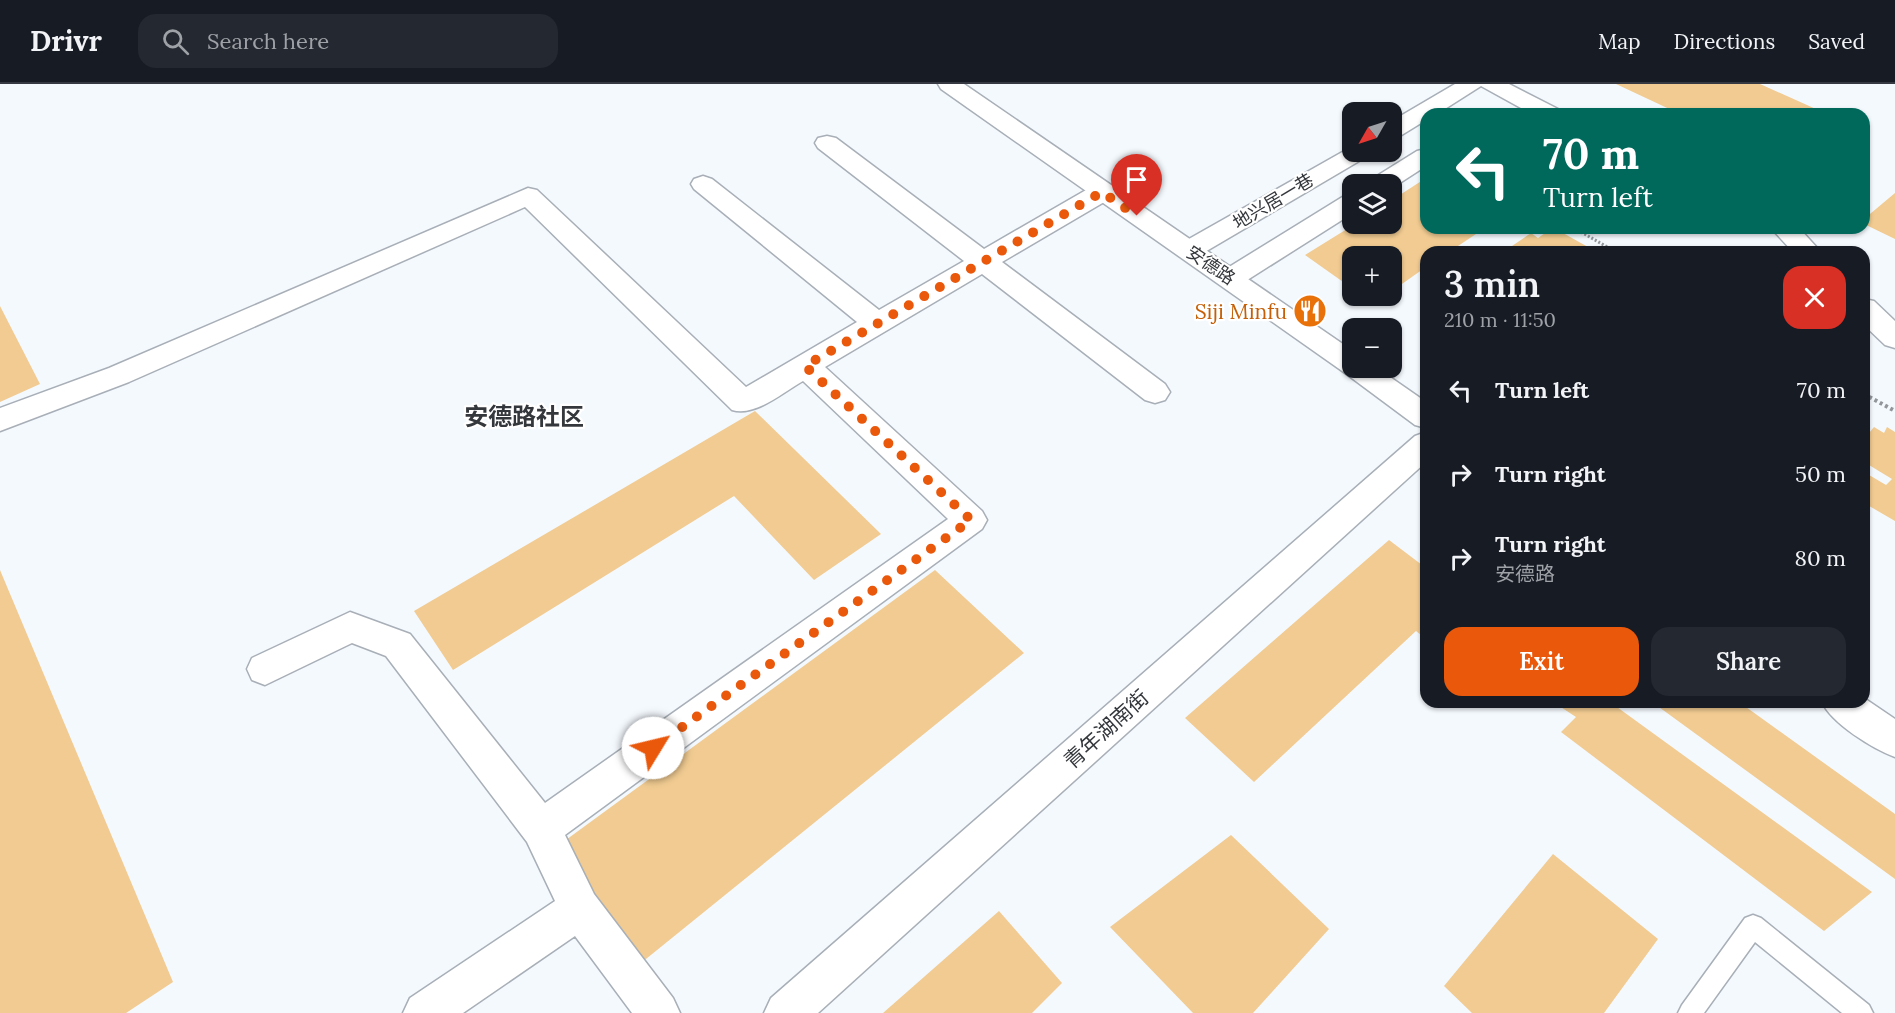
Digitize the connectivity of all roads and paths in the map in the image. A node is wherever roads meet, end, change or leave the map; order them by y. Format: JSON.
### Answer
{"nodes":[{"id":1,"x":949,"y":84,"type":"edge"},
{"id":2,"x":1471,"y":84,"type":"edge"},
{"id":3,"x":1491,"y":84,"type":"edge"},
{"id":4,"x":1519,"y":99,"type":"junction"},
{"id":5,"x":1431,"y":108,"type":"edge"},
{"id":6,"x":1505,"y":108,"type":"edge"},
{"id":7,"x":1538,"y":108,"type":"edge"},
{"id":8,"x":1420,"y":114,"type":"edge"},
{"id":9,"x":1402,"y":125,"type":"edge"},
{"id":10,"x":827,"y":143,"type":"dead end"},
{"id":11,"x":1420,"y":160,"type":"edge"},
{"id":12,"x":1342,"y":161,"type":"edge"},
{"id":13,"x":1397,"y":174,"type":"edge"},
{"id":14,"x":703,"y":184,"type":"dead end"},
{"id":15,"x":1102,"y":192,"type":"junction"},
{"id":16,"x":1342,"y":209,"type":"edge"},
{"id":17,"x":1584,"y":234,"type":"edge"},
{"id":18,"x":1790,"y":234,"type":"edge"},
{"id":19,"x":1606,"y":246,"type":"edge"},
{"id":20,"x":1802,"y":246,"type":"edge"},
{"id":21,"x":1190,"y":250,"type":"junction"},
{"id":22,"x":985,"y":261,"type":"junction"},
{"id":23,"x":1231,"y":278,"type":"junction"},
{"id":24,"x":1870,"y":314,"type":"edge"},
{"id":25,"x":878,"y":324,"type":"junction"},
{"id":26,"x":1895,"y":338,"type":"edge"},
{"id":27,"x":1342,"y":357,"type":"edge"},
{"id":28,"x":805,"y":366,"type":"junction"},
{"id":29,"x":1372,"y":378,"type":"edge"},
{"id":30,"x":1155,"y":392,"type":"dead end"},
{"id":31,"x":1870,"y":396,"type":"edge"},
{"id":32,"x":1895,"y":411,"type":"edge"},
{"id":33,"x":1420,"y":413,"type":"edge"},
{"id":34,"x":0,"y":420,"type":"edge"},
{"id":35,"x":1420,"y":449,"type":"edge"},
{"id":36,"x":266,"y":669,"type":"dead end"},
{"id":37,"x":1849,"y":708,"type":"edge"},
{"id":38,"x":1895,"y":740,"type":"edge"},
{"id":39,"x":541,"y":829,"type":"junction"},
{"id":40,"x":580,"y":908,"type":"junction"},
{"id":41,"x":424,"y":1013,"type":"edge"},
{"id":42,"x":658,"y":1013,"type":"edge"},
{"id":43,"x":786,"y":1013,"type":"edge"},
{"id":44,"x":1690,"y":1013,"type":"edge"},
{"id":45,"x":1861,"y":1013,"type":"edge"}],
"edges":[{"from":1,"to":15,"type":"street","name":"安德路"},
{"from":2,"to":5,"type":"street"},
{"from":3,"to":4,"type":"street"},
{"from":4,"to":6,"type":"street"},
{"from":4,"to":7,"type":"street"},
{"from":8,"to":9,"type":"street"},
{"from":10,"to":22,"type":"street"},
{"from":11,"to":13,"type":"street"},
{"from":12,"to":21,"type":"street","name":"地兴居一巷"},
{"from":14,"to":25,"type":"street"},
{"from":15,"to":21,"type":"street","name":"安德路"},
{"from":15,"to":22,"type":"street"},
{"from":16,"to":23,"type":"street"},
{"from":17,"to":19,"type":"path"},
{"from":18,"to":20,"type":"street"},
{"from":21,"to":23,"type":"street","name":"安德路"},
{"from":22,"to":25,"type":"street"},
{"from":22,"to":30,"type":"street"},
{"from":23,"to":27,"type":"street","name":"安德路"},
{"from":24,"to":26,"type":"street"},
{"from":25,"to":28,"type":"street"},
{"from":28,"to":34,"type":"street"},
{"from":28,"to":39,"type":"street"},
{"from":29,"to":33,"type":"street","name":"安德路"},
{"from":31,"to":32,"type":"path"},
{"from":35,"to":43,"type":"street","name":"青年湖南街"},
{"from":36,"to":39,"type":"street"},
{"from":37,"to":38,"type":"street"},
{"from":39,"to":40,"type":"street"},
{"from":40,"to":41,"type":"street"},
{"from":40,"to":42,"type":"street"},
{"from":44,"to":45,"type":"lane"}]}
